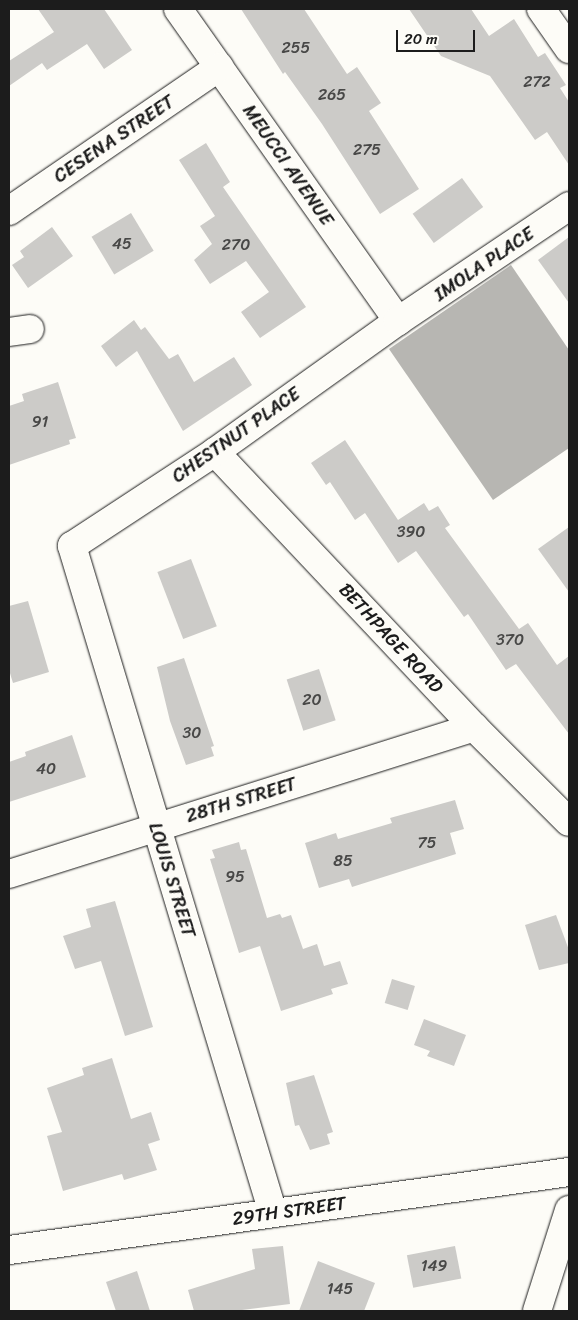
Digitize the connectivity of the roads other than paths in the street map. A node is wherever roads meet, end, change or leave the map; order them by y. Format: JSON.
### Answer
{"nodes":[{"id":1,"x":178,"y":9,"type":"edge"},
{"id":2,"x":541,"y":9,"type":"edge"},
{"id":3,"x":569,"y":49,"type":"edge"},
{"id":4,"x":219,"y":67,"type":"junction"},
{"id":5,"x":569,"y":206,"type":"edge"},
{"id":6,"x":9,"y":211,"type":"edge"},
{"id":7,"x":398,"y":321,"type":"junction"},
{"id":8,"x":215,"y":452,"type":"junction"},
{"id":9,"x":72,"y":546,"type":"joint"},
{"id":10,"x":474,"y":727,"type":"junction"},
{"id":11,"x":569,"y":822,"type":"edge"},
{"id":12,"x":156,"y":827,"type":"junction"},
{"id":13,"x":9,"y":874,"type":"edge"},
{"id":14,"x":569,"y":1172,"type":"edge"},
{"id":15,"x":569,"y":1210,"type":"edge"},
{"id":16,"x":273,"y":1213,"type":"junction"},
{"id":17,"x":9,"y":1250,"type":"edge"},
{"id":18,"x":537,"y":1311,"type":"edge"}],
"edges":[{"from":1,"to":4,"type":"street","name":"MEUCCI AVENUE"},
{"from":2,"to":3,"type":"street"},
{"from":4,"to":6,"type":"street","name":"CESENA STREET"},
{"from":4,"to":7,"type":"street","name":"MEUCCI AVENUE"},
{"from":5,"to":7,"type":"street","name":"IMOLA PLACE"},
{"from":7,"to":8,"type":"street","name":"CHESTNUT PLACE"},
{"from":8,"to":9,"type":"street","name":"CHESTNUT PLACE"},
{"from":8,"to":10,"type":"street","name":"BETHPAGE ROAD"},
{"from":9,"to":12,"type":"street","name":"LOUIS STREET"},
{"from":10,"to":11,"type":"street","name":"BETHPAGE ROAD"},
{"from":10,"to":12,"type":"street","name":"28TH STREET"},
{"from":12,"to":13,"type":"street","name":"28TH STREET"},
{"from":12,"to":16,"type":"street","name":"LOUIS STREET"},
{"from":14,"to":16,"type":"street","name":"29TH STREET"},
{"from":15,"to":18,"type":"street"},
{"from":16,"to":17,"type":"street","name":"29TH STREET"}]}
